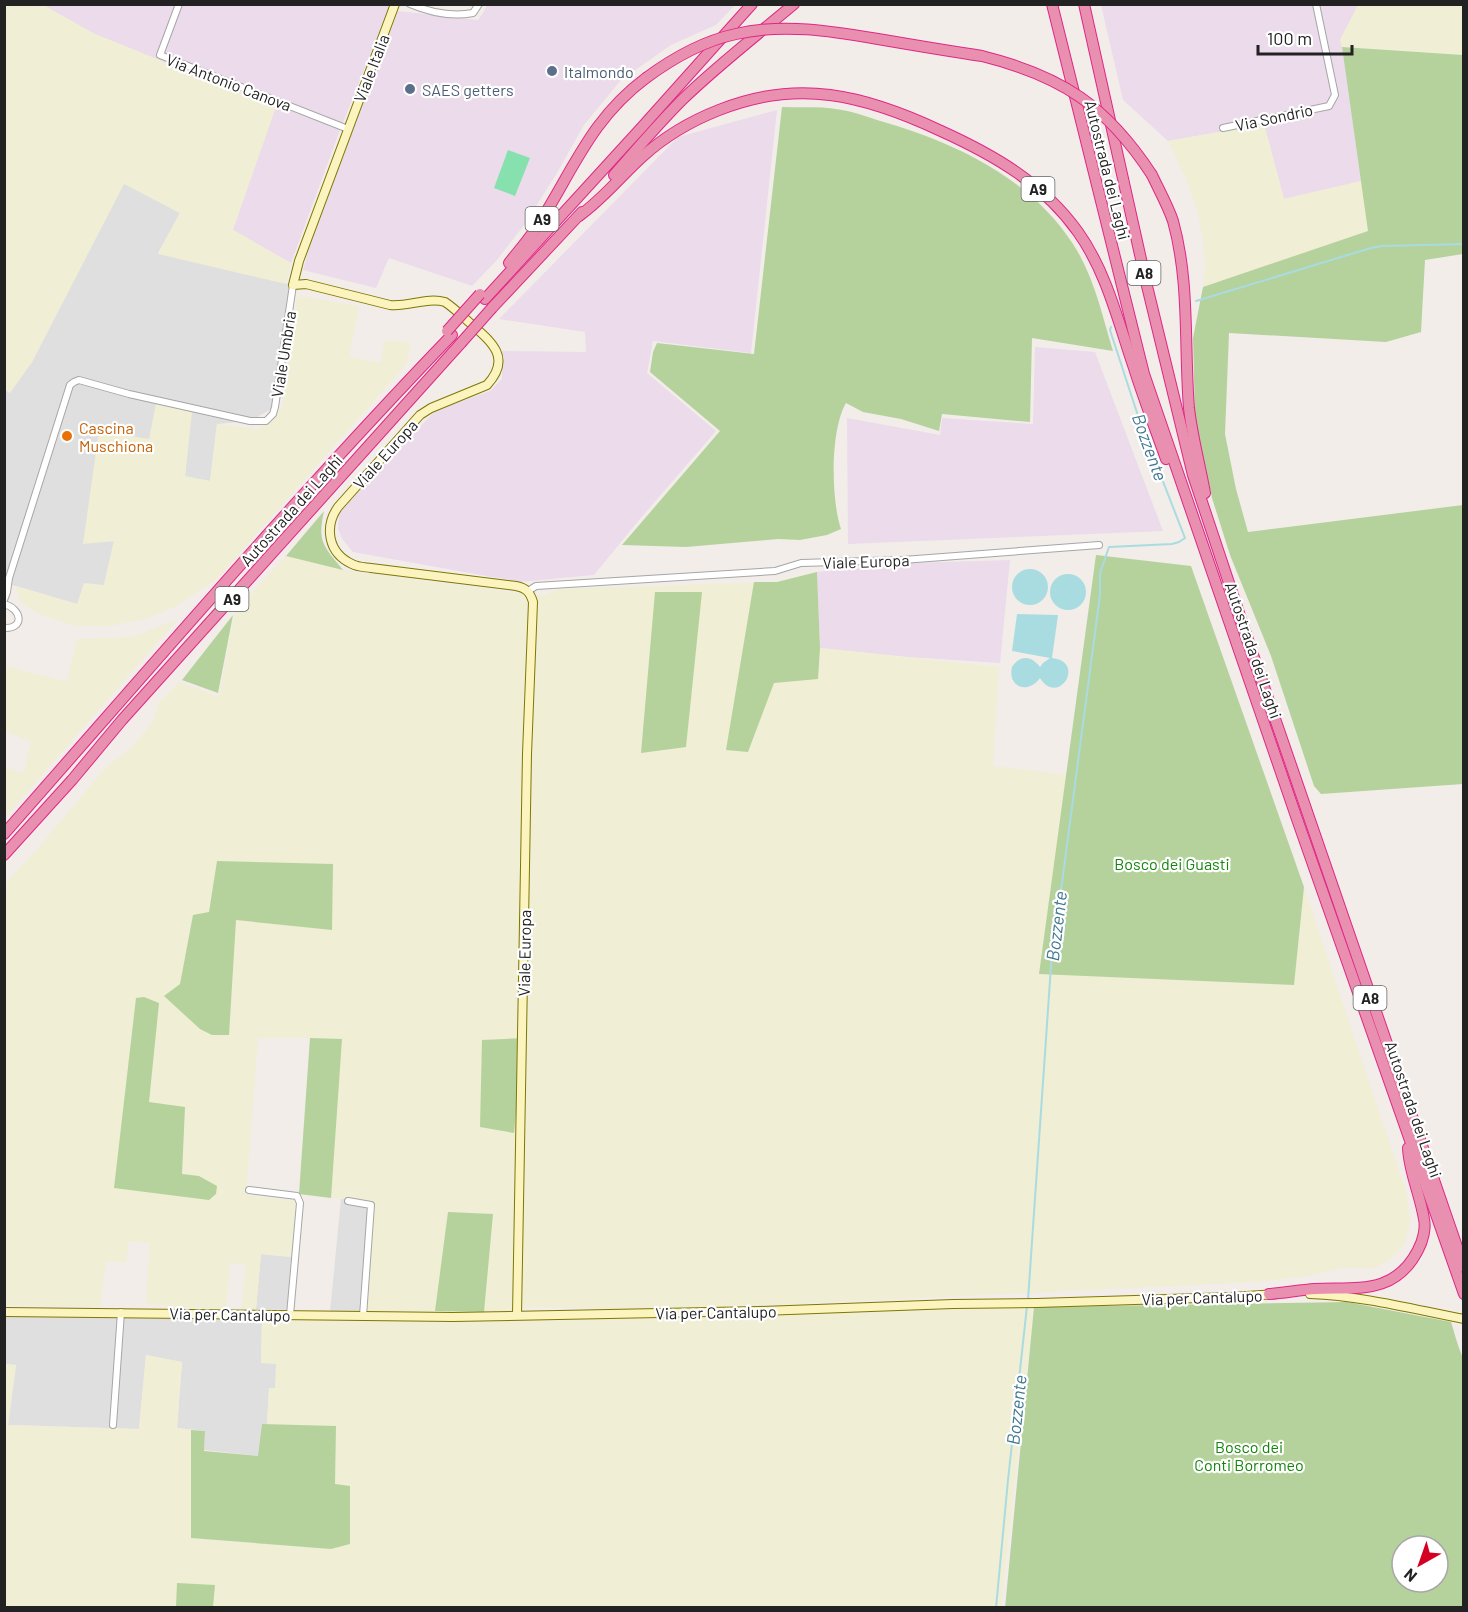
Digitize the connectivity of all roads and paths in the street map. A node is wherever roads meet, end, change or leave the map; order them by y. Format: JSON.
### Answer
{"nodes":[{"id":1,"x":179,"y":4,"type":"edge"},
{"id":2,"x":395,"y":4,"type":"edge"},
{"id":3,"x":410,"y":4,"type":"edge"},
{"id":4,"x":479,"y":4,"type":"edge"},
{"id":5,"x":752,"y":4,"type":"edge"},
{"id":6,"x":794,"y":4,"type":"edge"},
{"id":7,"x":1052,"y":4,"type":"edge"},
{"id":8,"x":1084,"y":4,"type":"edge"},
{"id":9,"x":1316,"y":4,"type":"edge"},
{"id":10,"x":1223,"y":128,"type":"dead end"},
{"id":11,"x":348,"y":130,"type":"junction"},
{"id":12,"x":579,"y":216,"type":"junction"},
{"id":13,"x":293,"y":285,"type":"junction"},
{"id":14,"x":483,"y":296,"type":"junction"},
{"id":15,"x":1214,"y":538,"type":"junction"},
{"id":16,"x":1099,"y":545,"type":"dead end"},
{"id":17,"x":528,"y":591,"type":"junction"},
{"id":18,"x":5,"y":599,"type":"edge"},
{"id":19,"x":12,"y":606,"type":"junction"},
{"id":20,"x":4,"y":628,"type":"edge"},
{"id":21,"x":1243,"y":663,"type":"junction"},
{"id":22,"x":4,"y":834,"type":"edge"},
{"id":23,"x":4,"y":855,"type":"edge"},
{"id":24,"x":1407,"y":1132,"type":"junction"},
{"id":25,"x":249,"y":1190,"type":"dead end"},
{"id":26,"x":348,"y":1201,"type":"dead end"},
{"id":27,"x":1464,"y":1267,"type":"edge"},
{"id":28,"x":1269,"y":1294,"type":"junction"},
{"id":29,"x":1464,"y":1294,"type":"edge"},
{"id":30,"x":4,"y":1312,"type":"edge"},
{"id":31,"x":121,"y":1312,"type":"junction"},
{"id":32,"x":290,"y":1315,"type":"junction"},
{"id":33,"x":518,"y":1315,"type":"junction"},
{"id":34,"x":363,"y":1316,"type":"junction"},
{"id":35,"x":1464,"y":1319,"type":"edge"},
{"id":36,"x":113,"y":1425,"type":"dead end"}],
"edges":[{"from":1,"to":11,"type":"street","name":"Via Antonio Canova"},
{"from":2,"to":11,"type":"street","name":"Viale Italia"},
{"from":3,"to":4,"type":"street"},
{"from":5,"to":14,"type":"highway","number":"A9"},
{"from":6,"to":12,"type":"highway","number":"A9"},
{"from":7,"to":21,"type":"highway","name":"Autostrada dei Laghi","number":"A8"},
{"from":8,"to":15,"type":"highway","name":"Autostrada dei Laghi","number":"A8"},
{"from":9,"to":10,"type":"street","name":"Via Sondrio"},
{"from":11,"to":13,"type":"street","name":"Viale Umbria"},
{"from":12,"to":21,"type":"highway","number":"A9"},
{"from":12,"to":23,"type":"highway","name":"Autostrada dei Laghi","number":"A9","bridge":true},
{"from":13,"to":17,"type":"street","name":"Viale Europa"},
{"from":13,"to":18,"type":"street","name":"Viale Umbria"},
{"from":14,"to":15,"type":"highway","number":"A9","bridge":true},
{"from":14,"to":22,"type":"highway","name":"Autostrada dei Laghi","number":"A9"},
{"from":15,"to":27,"type":"highway","name":"Autostrada dei Laghi","number":"A8"},
{"from":16,"to":17,"type":"street","name":"Viale Europa"},
{"from":17,"to":33,"type":"street","name":"Viale Europa"},
{"from":18,"to":19,"type":"street"},
{"from":18,"to":19,"type":"street"},
{"from":19,"to":20,"type":"street"},
{"from":21,"to":24,"type":"highway","name":"Autostrada dei Laghi","number":"A8"},
{"from":24,"to":28,"type":"highway"},
{"from":24,"to":29,"type":"highway","name":"Autostrada dei Laghi","number":"A8"},
{"from":25,"to":32,"type":"street"},
{"from":26,"to":34,"type":"street"},
{"from":28,"to":33,"type":"street","name":"Via per Cantalupo"},
{"from":28,"to":35,"type":"street","name":"Via per Cantalupo"},
{"from":30,"to":31,"type":"street","name":"Via per Cantalupo"},
{"from":31,"to":32,"type":"street","name":"Via per Cantalupo"},
{"from":31,"to":36,"type":"street"},
{"from":32,"to":34,"type":"street","name":"Via per Cantalupo"},
{"from":33,"to":34,"type":"street","name":"Via per Cantalupo"}]}
